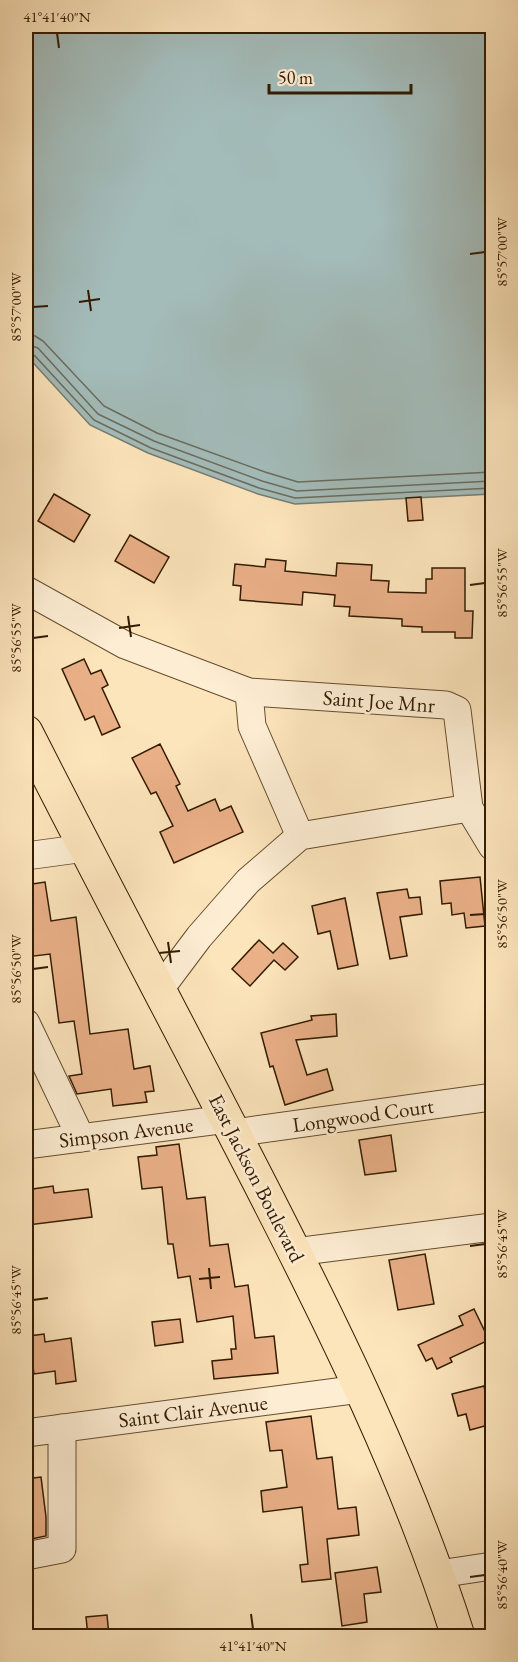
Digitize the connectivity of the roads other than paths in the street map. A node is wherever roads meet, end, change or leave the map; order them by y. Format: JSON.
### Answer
{"nodes":[{"id":1,"x":26,"y":590,"type":"edge"},
{"id":2,"x":249,"y":692,"type":"junction"},
{"id":3,"x":26,"y":732,"type":"edge"},
{"id":4,"x":469,"y":808,"type":"junction"},
{"id":5,"x":300,"y":836,"type":"junction"},
{"id":6,"x":492,"y":846,"type":"edge"},
{"id":7,"x":85,"y":848,"type":"junction"},
{"id":8,"x":26,"y":856,"type":"edge"},
{"id":9,"x":160,"y":988,"type":"junction"},
{"id":10,"x":26,"y":1023,"type":"edge"},
{"id":11,"x":492,"y":1096,"type":"edge"},
{"id":12,"x":230,"y":1126,"type":"junction"},
{"id":13,"x":81,"y":1138,"type":"junction"},
{"id":14,"x":26,"y":1145,"type":"edge"},
{"id":15,"x":492,"y":1227,"type":"edge"},
{"id":16,"x":295,"y":1252,"type":"junction"},
{"id":17,"x":360,"y":1389,"type":"junction"},
{"id":18,"x":62,"y":1428,"type":"junction"},
{"id":19,"x":26,"y":1433,"type":"edge"},
{"id":20,"x":26,"y":1556,"type":"edge"},
{"id":21,"x":492,"y":1566,"type":"edge"},
{"id":22,"x":439,"y":1574,"type":"junction"},
{"id":23,"x":459,"y":1636,"type":"edge"}],
"edges":[{"from":1,"to":2,"type":"street","name":"Saint Joe Mnr"},
{"from":2,"to":4,"type":"street","name":"Saint Joe Mnr"},
{"from":2,"to":5,"type":"street"},
{"from":3,"to":7,"type":"main road","name":"East Jackson Boulevard"},
{"from":4,"to":5,"type":"street"},
{"from":4,"to":6,"type":"street"},
{"from":5,"to":9,"type":"street"},
{"from":7,"to":8,"type":"street"},
{"from":7,"to":9,"type":"main road","name":"East Jackson Boulevard"},
{"from":9,"to":12,"type":"main road","name":"East Jackson Boulevard"},
{"from":10,"to":13,"type":"street"},
{"from":11,"to":12,"type":"street","name":"Longwood Court"},
{"from":12,"to":13,"type":"street","name":"Simpson Avenue"},
{"from":12,"to":16,"type":"main road","name":"East Jackson Boulevard"},
{"from":13,"to":14,"type":"street","name":"Simpson Avenue"},
{"from":15,"to":16,"type":"street"},
{"from":16,"to":17,"type":"main road","name":"East Jackson Boulevard"},
{"from":17,"to":18,"type":"street","name":"Saint Clair Avenue"},
{"from":17,"to":22,"type":"main road","name":"East Jackson Boulevard"},
{"from":18,"to":19,"type":"street","name":"Saint Clair Avenue"},
{"from":18,"to":20,"type":"street"},
{"from":21,"to":22,"type":"street"},
{"from":22,"to":23,"type":"main road","name":"East Jackson Boulevard"}]}
